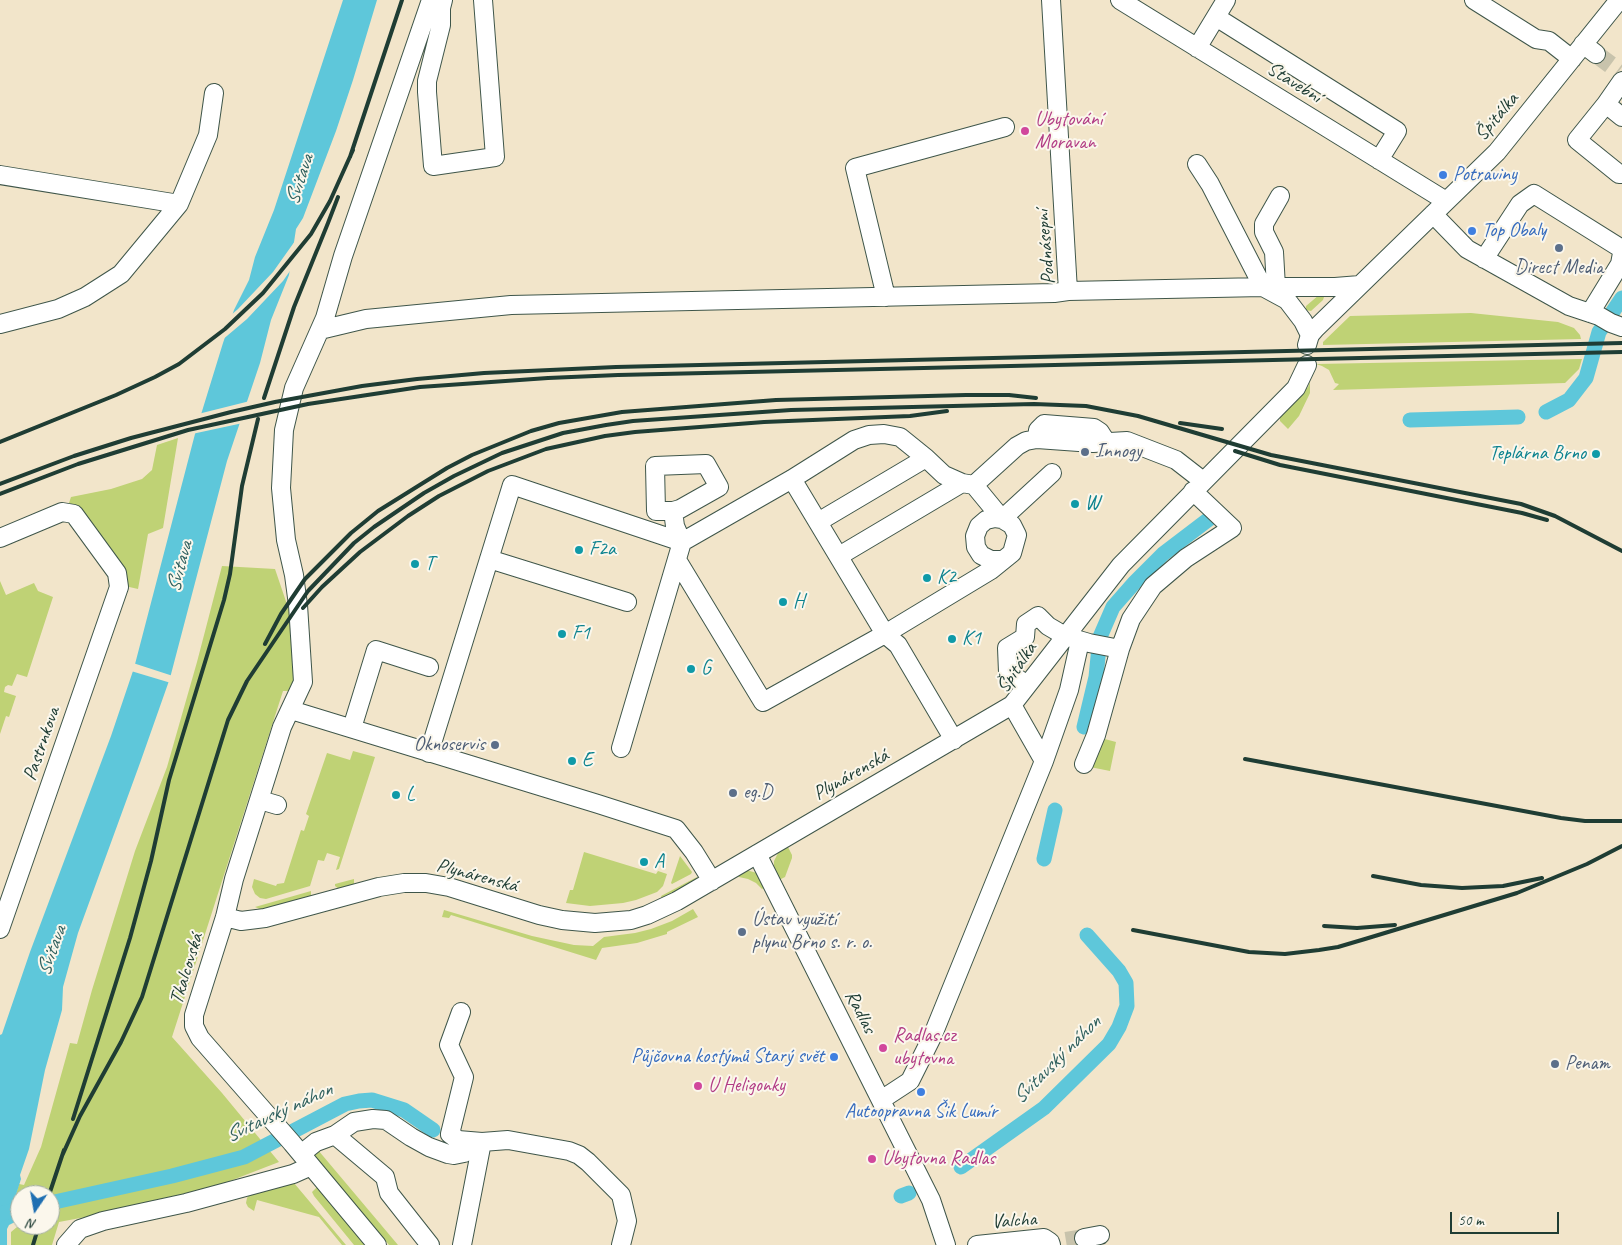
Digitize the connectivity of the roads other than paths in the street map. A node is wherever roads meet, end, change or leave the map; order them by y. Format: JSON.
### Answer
{"nodes":[{"id":1,"x":430,"y":0,"type":"edge"},
{"id":2,"x":443,"y":0,"type":"edge"},
{"id":3,"x":483,"y":0,"type":"edge"},
{"id":4,"x":1051,"y":0,"type":"edge"},
{"id":5,"x":1120,"y":0,"type":"edge"},
{"id":6,"x":1226,"y":0,"type":"edge"},
{"id":7,"x":1474,"y":0,"type":"edge"},
{"id":8,"x":1619,"y":0,"type":"edge"},
{"id":9,"x":1216,"y":17,"type":"junction"},
{"id":10,"x":1197,"y":48,"type":"junction"},
{"id":11,"x":1572,"y":59,"type":"junction"},
{"id":12,"x":1621,"y":75,"type":"edge"},
{"id":13,"x":214,"y":94,"type":"dead end"},
{"id":14,"x":1606,"y":104,"type":"junction"},
{"id":15,"x":1622,"y":117,"type":"edge"},
{"id":16,"x":1005,"y":127,"type":"dead end"},
{"id":17,"x":1379,"y":160,"type":"junction"},
{"id":18,"x":1197,"y":164,"type":"dead end"},
{"id":19,"x":1622,"y":174,"type":"edge"},
{"id":20,"x":0,"y":175,"type":"edge"},
{"id":21,"x":1280,"y":196,"type":"dead end"},
{"id":22,"x":179,"y":204,"type":"junction"},
{"id":23,"x":1440,"y":208,"type":"junction"},
{"id":24,"x":1622,"y":251,"type":"edge"},
{"id":25,"x":1484,"y":259,"type":"junction"},
{"id":26,"x":1360,"y":284,"type":"junction"},
{"id":27,"x":1270,"y":287,"type":"junction"},
{"id":28,"x":1068,"y":291,"type":"junction"},
{"id":29,"x":886,"y":297,"type":"junction"},
{"id":30,"x":1605,"y":320,"type":"edge"},
{"id":31,"x":0,"y":324,"type":"edge"},
{"id":32,"x":320,"y":330,"type":"junction"},
{"id":33,"x":1307,"y":365,"type":"dead end"},
{"id":34,"x":926,"y":458,"type":"junction"},
{"id":35,"x":1052,"y":473,"type":"dead end"},
{"id":36,"x":792,"y":479,"type":"junction"},
{"id":37,"x":968,"y":484,"type":"junction"},
{"id":38,"x":1198,"y":486,"type":"junction"},
{"id":39,"x":674,"y":511,"type":"dead end"},
{"id":40,"x":1002,"y":519,"type":"junction"},
{"id":41,"x":818,"y":522,"type":"junction"},
{"id":42,"x":0,"y":538,"type":"edge"},
{"id":43,"x":682,"y":542,"type":"junction"},
{"id":44,"x":839,"y":556,"type":"junction"},
{"id":45,"x":489,"y":560,"type":"junction"},
{"id":46,"x":677,"y":560,"type":"junction"},
{"id":47,"x":1003,"y":560,"type":"junction"},
{"id":48,"x":627,"y":602,"type":"dead end"},
{"id":49,"x":885,"y":634,"type":"junction"},
{"id":50,"x":1078,"y":640,"type":"junction"},
{"id":51,"x":1113,"y":648,"type":"junction"},
{"id":52,"x":429,"y":666,"type":"dead end"},
{"id":53,"x":1027,"y":685,"type":"junction"},
{"id":54,"x":1012,"y":706,"type":"junction"},
{"id":55,"x":291,"y":710,"type":"junction"},
{"id":56,"x":352,"y":728,"type":"junction"},
{"id":57,"x":954,"y":740,"type":"junction"},
{"id":58,"x":621,"y":748,"type":"dead end"},
{"id":59,"x":429,"y":753,"type":"junction"},
{"id":60,"x":1044,"y":761,"type":"junction"},
{"id":61,"x":1084,"y":764,"type":"dead end"},
{"id":62,"x":260,"y":800,"type":"junction"},
{"id":63,"x":277,"y":805,"type":"dead end"},
{"id":64,"x":757,"y":854,"type":"junction"},
{"id":65,"x":712,"y":881,"type":"junction"},
{"id":66,"x":225,"y":917,"type":"junction"},
{"id":67,"x":0,"y":929,"type":"edge"},
{"id":68,"x":461,"y":1012,"type":"dead end"},
{"id":69,"x":881,"y":1100,"type":"junction"},
{"id":70,"x":335,"y":1135,"type":"junction"},
{"id":71,"x":482,"y":1142,"type":"junction"},
{"id":72,"x":301,"y":1154,"type":"junction"},
{"id":73,"x":1053,"y":1242,"type":"edge"},
{"id":74,"x":66,"y":1245,"type":"edge"},
{"id":75,"x":377,"y":1245,"type":"edge"},
{"id":76,"x":430,"y":1245,"type":"edge"},
{"id":77,"x":462,"y":1245,"type":"edge"},
{"id":78,"x":621,"y":1245,"type":"edge"},
{"id":79,"x":946,"y":1245,"type":"edge"},
{"id":80,"x":977,"y":1245,"type":"edge"}],
"edges":[{"from":1,"to":32,"type":"street","name":"Tkalcovská"},
{"from":2,"to":3,"type":"street"},
{"from":4,"to":28,"type":"street","name":"Podnásepní"},
{"from":5,"to":10,"type":"street","name":"Stavební"},
{"from":6,"to":9,"type":"street"},
{"from":7,"to":11,"type":"street"},
{"from":8,"to":11,"type":"street","name":"Špitálka"},
{"from":9,"to":10,"type":"street"},
{"from":9,"to":17,"type":"street"},
{"from":10,"to":17,"type":"street","name":"Stavební"},
{"from":11,"to":23,"type":"street","name":"Špitálka"},
{"from":12,"to":14,"type":"street"},
{"from":13,"to":22,"type":"street"},
{"from":14,"to":15,"type":"street"},
{"from":14,"to":19,"type":"street"},
{"from":16,"to":29,"type":"street"},
{"from":17,"to":23,"type":"street","name":"Stavební"},
{"from":18,"to":27,"type":"street"},
{"from":20,"to":22,"type":"street"},
{"from":21,"to":27,"type":"street"},
{"from":22,"to":31,"type":"street"},
{"from":23,"to":25,"type":"street","name":"Stavební"},
{"from":23,"to":26,"type":"street","name":"Špitálka"},
{"from":24,"to":25,"type":"street"},
{"from":24,"to":30,"type":"street"},
{"from":25,"to":30,"type":"street","name":"Stavební"},
{"from":26,"to":27,"type":"street","name":"Podnásepní"},
{"from":26,"to":27,"type":"street","name":"Špitálka"},
{"from":27,"to":28,"type":"street","name":"Podnásepní"},
{"from":28,"to":29,"type":"street"},
{"from":29,"to":32,"type":"street"},
{"from":32,"to":55,"type":"street","name":"Tkalcovská"},
{"from":33,"to":38,"type":"street","name":"Špitálka"},
{"from":34,"to":36,"type":"street"},
{"from":34,"to":37,"type":"street"},
{"from":34,"to":41,"type":"street"},
{"from":35,"to":40,"type":"street"},
{"from":36,"to":41,"type":"street"},
{"from":36,"to":43,"type":"street"},
{"from":37,"to":38,"type":"street"},
{"from":37,"to":40,"type":"street"},
{"from":37,"to":44,"type":"street"},
{"from":38,"to":50,"type":"street","name":"Špitálka"},
{"from":38,"to":51,"type":"street"},
{"from":39,"to":43,"type":"street"},
{"from":40,"to":47,"type":"street"},
{"from":40,"to":47,"type":"street"},
{"from":41,"to":44,"type":"street"},
{"from":42,"to":67,"type":"street","name":"Pastrnkova"},
{"from":43,"to":45,"type":"street"},
{"from":43,"to":46,"type":"street"},
{"from":44,"to":49,"type":"street"},
{"from":45,"to":48,"type":"street"},
{"from":45,"to":59,"type":"street"},
{"from":46,"to":49,"type":"street"},
{"from":46,"to":58,"type":"street"},
{"from":47,"to":49,"type":"street"},
{"from":49,"to":57,"type":"street"},
{"from":50,"to":51,"type":"street"},
{"from":50,"to":53,"type":"street","name":"Špitálka"},
{"from":50,"to":53,"type":"street"},
{"from":50,"to":60,"type":"street"},
{"from":51,"to":61,"type":"street"},
{"from":52,"to":56,"type":"street"},
{"from":53,"to":54,"type":"street","name":"Špitálka"},
{"from":54,"to":57,"type":"street","name":"Plynárenská"},
{"from":54,"to":60,"type":"street","name":"Špitálka"},
{"from":55,"to":56,"type":"street"},
{"from":55,"to":62,"type":"street","name":"Tkalcovská"},
{"from":56,"to":59,"type":"street"},
{"from":57,"to":64,"type":"street","name":"Plynárenská"},
{"from":59,"to":65,"type":"street"},
{"from":60,"to":69,"type":"street"},
{"from":62,"to":63,"type":"street"},
{"from":62,"to":66,"type":"street","name":"Tkalcovská"},
{"from":64,"to":65,"type":"street","name":"Plynárenská"},
{"from":64,"to":69,"type":"street","name":"Radlas"},
{"from":65,"to":66,"type":"street","name":"Plynárenská"},
{"from":66,"to":72,"type":"street","name":"Tkalcovská"},
{"from":68,"to":71,"type":"street"},
{"from":69,"to":79,"type":"street","name":"Radlas"},
{"from":70,"to":71,"type":"street"},
{"from":70,"to":72,"type":"street"},
{"from":70,"to":76,"type":"street"},
{"from":71,"to":77,"type":"street"},
{"from":71,"to":78,"type":"street"},
{"from":72,"to":74,"type":"street"},
{"from":72,"to":75,"type":"street","name":"Tkalcovská"},
{"from":73,"to":80,"type":"street","name":"Valcha"}]}
